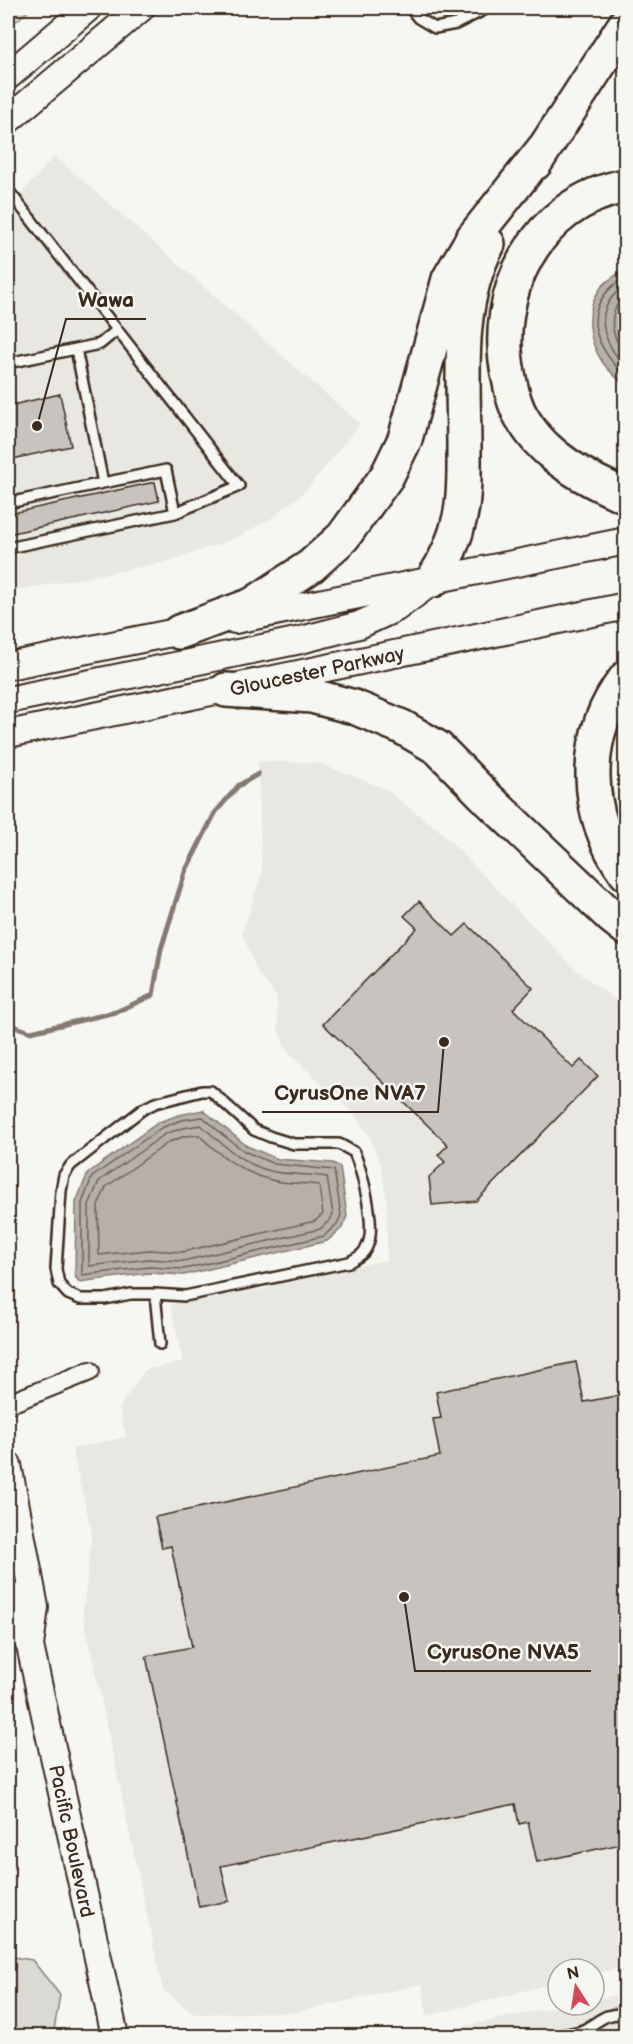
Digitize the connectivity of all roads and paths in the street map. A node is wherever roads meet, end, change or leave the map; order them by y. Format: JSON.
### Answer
{"nodes":[{"id":1,"x":88,"y":8,"type":"edge"},
{"id":2,"x":141,"y":8,"type":"edge"},
{"id":3,"x":410,"y":8,"type":"edge"},
{"id":4,"x":488,"y":8,"type":"edge"},
{"id":5,"x":626,"y":22,"type":"edge"},
{"id":6,"x":8,"y":76,"type":"edge"},
{"id":7,"x":8,"y":120,"type":"edge"},
{"id":8,"x":546,"y":146,"type":"junction"},
{"id":9,"x":626,"y":186,"type":"edge"},
{"id":10,"x":8,"y":190,"type":"edge"},
{"id":11,"x":117,"y":330,"type":"junction"},
{"id":12,"x":76,"y":349,"type":"junction"},
{"id":13,"x":8,"y":363,"type":"edge"},
{"id":14,"x":103,"y":483,"type":"junction"},
{"id":15,"x":626,"y":496,"type":"edge"},
{"id":16,"x":8,"y":503,"type":"edge"},
{"id":17,"x":175,"y":513,"type":"junction"},
{"id":18,"x":626,"y":541,"type":"edge"},
{"id":19,"x":8,"y":548,"type":"edge"},
{"id":20,"x":433,"y":580,"type":"junction"},
{"id":21,"x":626,"y":606,"type":"edge"},
{"id":22,"x":178,"y":632,"type":"junction"},
{"id":23,"x":8,"y":666,"type":"edge"},
{"id":24,"x":626,"y":678,"type":"edge"},
{"id":25,"x":226,"y":690,"type":"junction"},
{"id":26,"x":8,"y":700,"type":"edge"},
{"id":27,"x":8,"y":734,"type":"edge"},
{"id":28,"x":626,"y":873,"type":"edge"},
{"id":29,"x":626,"y":928,"type":"edge"},
{"id":30,"x":155,"y":1294,"type":"junction"},
{"id":31,"x":160,"y":1344,"type":"dead end"},
{"id":32,"x":90,"y":1371,"type":"dead end"},
{"id":33,"x":8,"y":1404,"type":"edge"},
{"id":34,"x":8,"y":1465,"type":"edge"},
{"id":35,"x":8,"y":1595,"type":"edge"},
{"id":36,"x":30,"y":1646,"type":"junction"},
{"id":37,"x":626,"y":2018,"type":"edge"},
{"id":38,"x":115,"y":2037,"type":"edge"},
{"id":39,"x":554,"y":2037,"type":"edge"}],
"edges":[{"from":1,"to":6,"type":"main road"},
{"from":2,"to":7,"type":"main road"},
{"from":3,"to":4,"type":"lane"},
{"from":5,"to":8,"type":"highway"},
{"from":8,"to":20,"type":"highway"},
{"from":8,"to":22,"type":"highway"},
{"from":9,"to":15,"type":"highway"},
{"from":10,"to":11,"type":"lane"},
{"from":11,"to":12,"type":"lane"},
{"from":11,"to":17,"type":"lane"},
{"from":12,"to":13,"type":"lane"},
{"from":12,"to":14,"type":"lane"},
{"from":14,"to":16,"type":"lane"},
{"from":14,"to":17,"type":"lane"},
{"from":17,"to":19,"type":"lane"},
{"from":18,"to":20,"type":"main road"},
{"from":20,"to":22,"type":"main road"},
{"from":20,"to":26,"type":"main road"},
{"from":21,"to":25,"type":"main road","name":"Gloucester Parkway"},
{"from":22,"to":23,"type":"main road"},
{"from":24,"to":28,"type":"highway"},
{"from":25,"to":27,"type":"main road","name":"Gloucester Parkway"},
{"from":25,"to":29,"type":"highway"},
{"from":30,"to":30,"type":"lane"},
{"from":30,"to":31,"type":"lane"},
{"from":32,"to":33,"type":"street"},
{"from":34,"to":36,"type":"main road","name":"Pacific Boulevard"},
{"from":35,"to":36,"type":"main road","name":"Pacific Boulevard"},
{"from":36,"to":38,"type":"main road","name":"Pacific Boulevard"},
{"from":37,"to":39,"type":"lane"}]}
